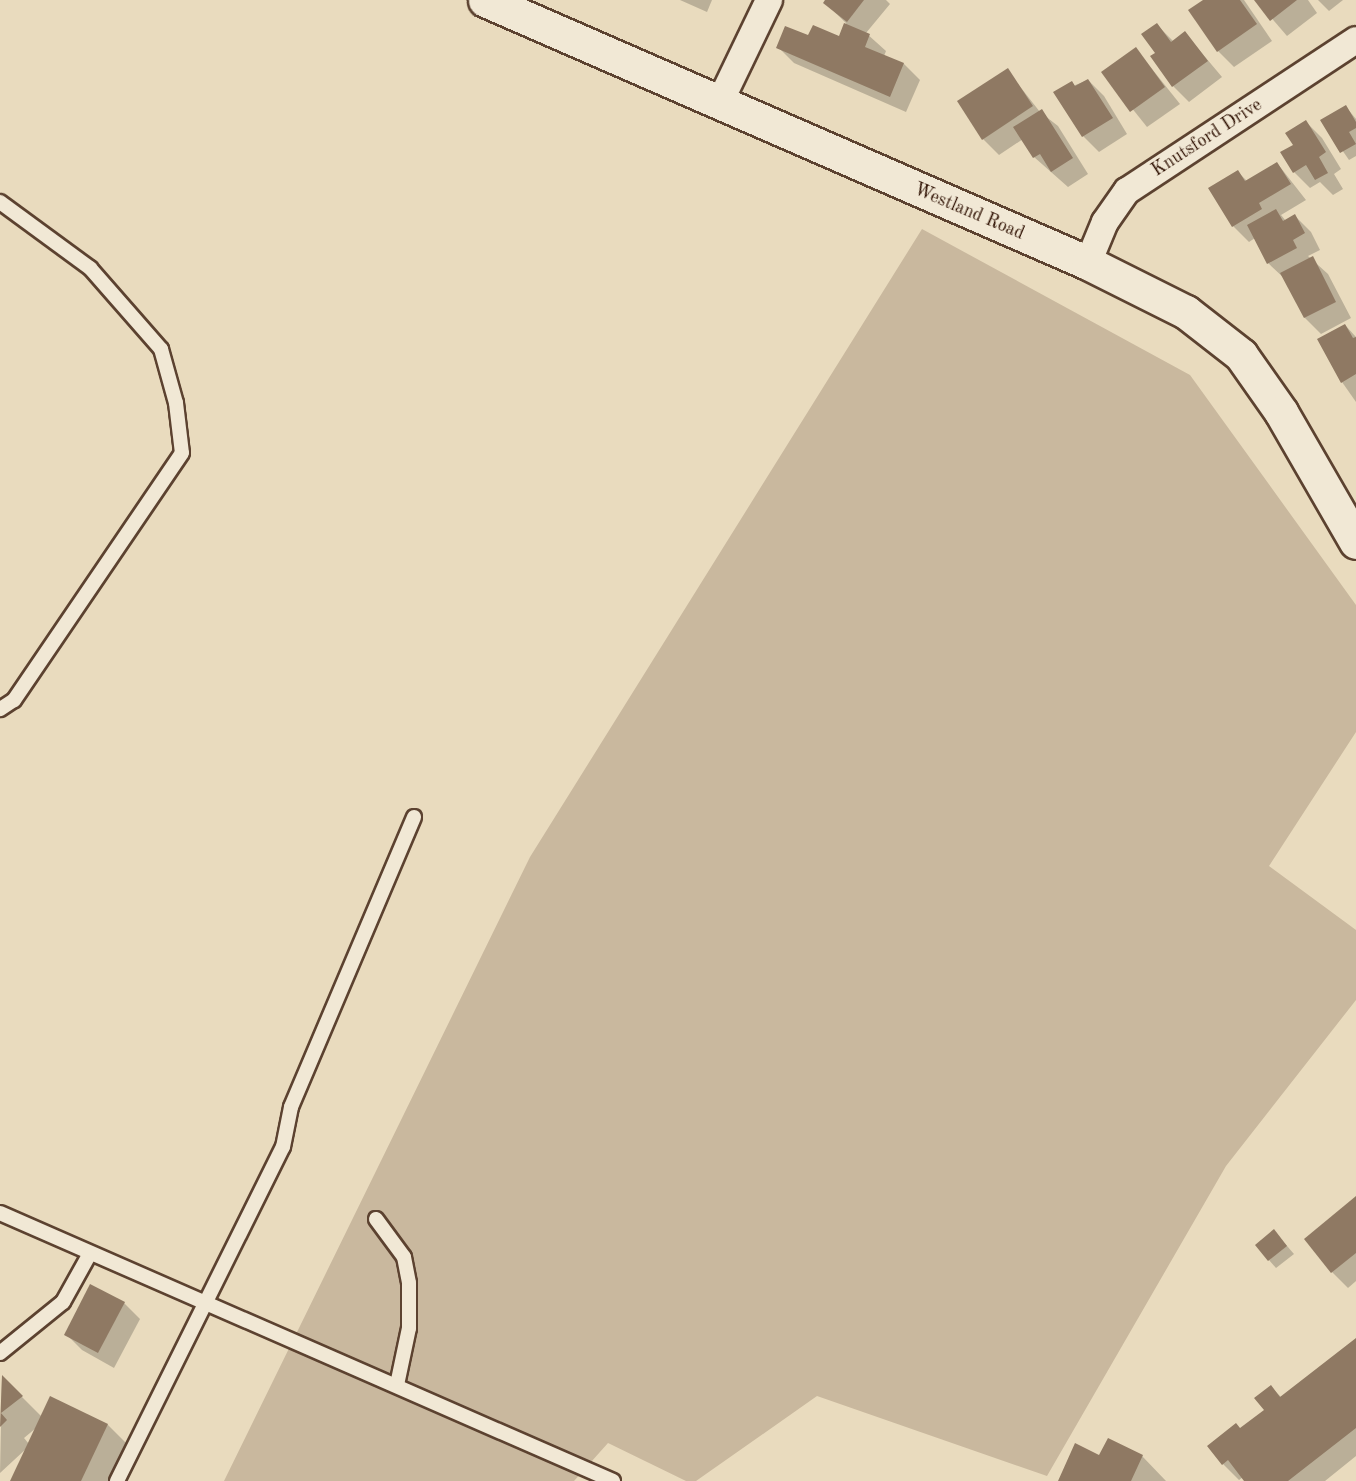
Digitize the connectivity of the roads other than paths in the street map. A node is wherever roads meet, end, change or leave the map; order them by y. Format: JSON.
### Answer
{"nodes":[{"id":1,"x":484,"y":0,"type":"edge"},
{"id":2,"x":769,"y":0,"type":"edge"},
{"id":3,"x":1356,"y":40,"type":"edge"},
{"id":4,"x":720,"y":102,"type":"junction"},
{"id":5,"x":0,"y":202,"type":"edge"},
{"id":6,"x":1088,"y":262,"type":"junction"},
{"id":7,"x":1356,"y":542,"type":"edge"},
{"id":8,"x":0,"y":709,"type":"edge"},
{"id":9,"x":414,"y":818,"type":"dead end"},
{"id":10,"x":0,"y":1213,"type":"edge"},
{"id":11,"x":376,"y":1219,"type":"dead end"},
{"id":12,"x":89,"y":1255,"type":"junction"},
{"id":13,"x":205,"y":1303,"type":"junction"},
{"id":14,"x":0,"y":1353,"type":"edge"},
{"id":15,"x":397,"y":1384,"type":"junction"},
{"id":16,"x":117,"y":1481,"type":"edge"},
{"id":17,"x":613,"y":1481,"type":"edge"}],
"edges":[{"from":1,"to":4,"type":"street","name":"Westland Road"},
{"from":2,"to":4,"type":"street"},
{"from":3,"to":6,"type":"street","name":"Knutsford Drive"},
{"from":4,"to":6,"type":"street","name":"Westland Road"},
{"from":5,"to":8,"type":"lane"},
{"from":6,"to":7,"type":"street","name":"Westland Road"},
{"from":9,"to":13,"type":"lane"},
{"from":10,"to":12,"type":"lane"},
{"from":11,"to":15,"type":"lane"},
{"from":12,"to":13,"type":"lane"},
{"from":12,"to":14,"type":"lane"},
{"from":13,"to":15,"type":"lane"},
{"from":13,"to":16,"type":"lane"},
{"from":15,"to":17,"type":"lane"}]}
